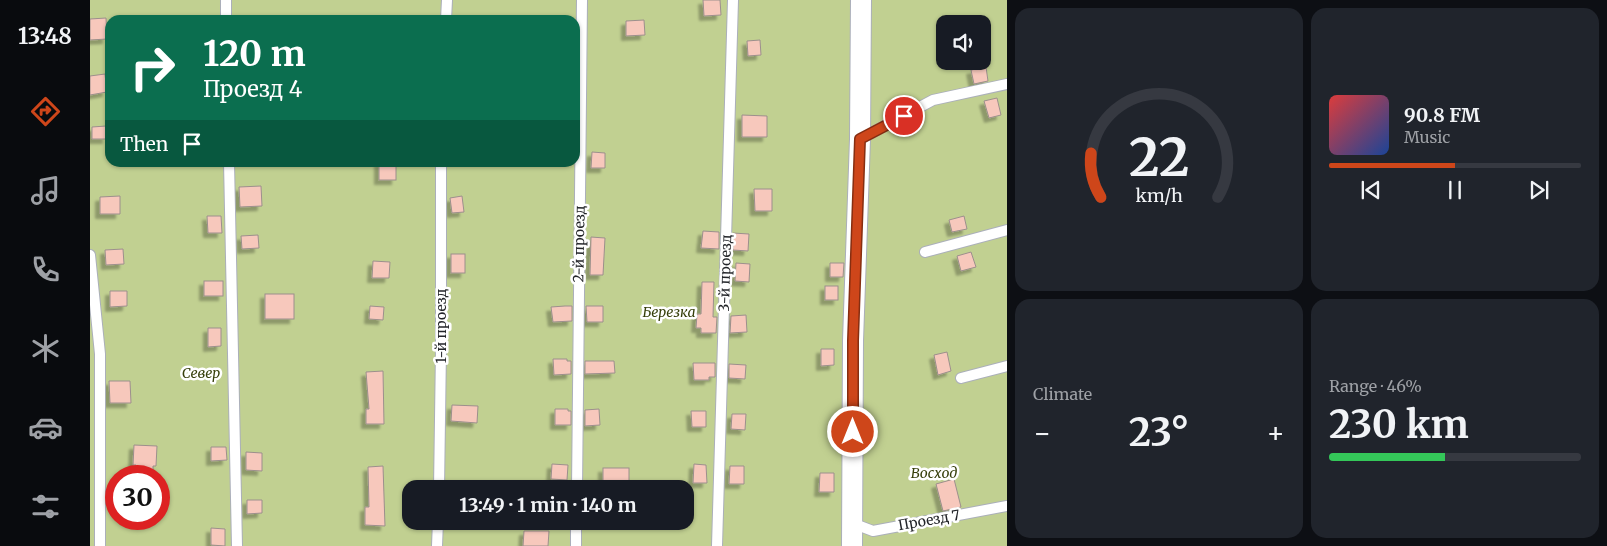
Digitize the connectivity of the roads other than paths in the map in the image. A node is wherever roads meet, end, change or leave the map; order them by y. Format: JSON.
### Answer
{"nodes":[{"id":1,"x":226,"y":0,"type":"edge"},
{"id":2,"x":447,"y":0,"type":"edge"},
{"id":3,"x":582,"y":0,"type":"edge"},
{"id":4,"x":733,"y":0,"type":"edge"},
{"id":5,"x":861,"y":0,"type":"edge"},
{"id":6,"x":226,"y":15,"type":"edge"},
{"id":7,"x":446,"y":15,"type":"edge"},
{"id":8,"x":1007,"y":84,"type":"edge"},
{"id":9,"x":860,"y":139,"type":"junction"},
{"id":10,"x":228,"y":167,"type":"edge"},
{"id":11,"x":441,"y":167,"type":"edge"},
{"id":12,"x":1007,"y":230,"type":"edge"},
{"id":13,"x":925,"y":252,"type":"dead end"},
{"id":14,"x":90,"y":255,"type":"edge"},
{"id":15,"x":1007,"y":366,"type":"edge"},
{"id":16,"x":961,"y":378,"type":"dead end"},
{"id":17,"x":439,"y":480,"type":"edge"},
{"id":18,"x":577,"y":480,"type":"edge"},
{"id":19,"x":1007,"y":506,"type":"edge"},
{"id":20,"x":852,"y":523,"type":"junction"},
{"id":21,"x":438,"y":530,"type":"edge"},
{"id":22,"x":576,"y":530,"type":"edge"},
{"id":23,"x":100,"y":546,"type":"edge"},
{"id":24,"x":237,"y":546,"type":"edge"},
{"id":25,"x":437,"y":546,"type":"edge"},
{"id":26,"x":576,"y":546,"type":"edge"},
{"id":27,"x":717,"y":546,"type":"edge"},
{"id":28,"x":852,"y":546,"type":"edge"}],
"edges":[{"from":1,"to":6,"type":"lane"},
{"from":2,"to":7,"type":"lane"},
{"from":3,"to":18,"type":"lane","name":"2-й проезд"},
{"from":4,"to":27,"type":"lane","name":"3-й проезд"},
{"from":5,"to":9,"type":"street"},
{"from":8,"to":9,"type":"lane"},
{"from":9,"to":20,"type":"street"},
{"from":10,"to":24,"type":"lane"},
{"from":11,"to":17,"type":"lane","name":"1-й проезд"},
{"from":12,"to":13,"type":"lane"},
{"from":14,"to":23,"type":"lane"},
{"from":15,"to":16,"type":"lane"},
{"from":19,"to":20,"type":"lane","name":"Проезд 7"},
{"from":20,"to":28,"type":"street"},
{"from":21,"to":25,"type":"lane"},
{"from":22,"to":26,"type":"lane"}]}
